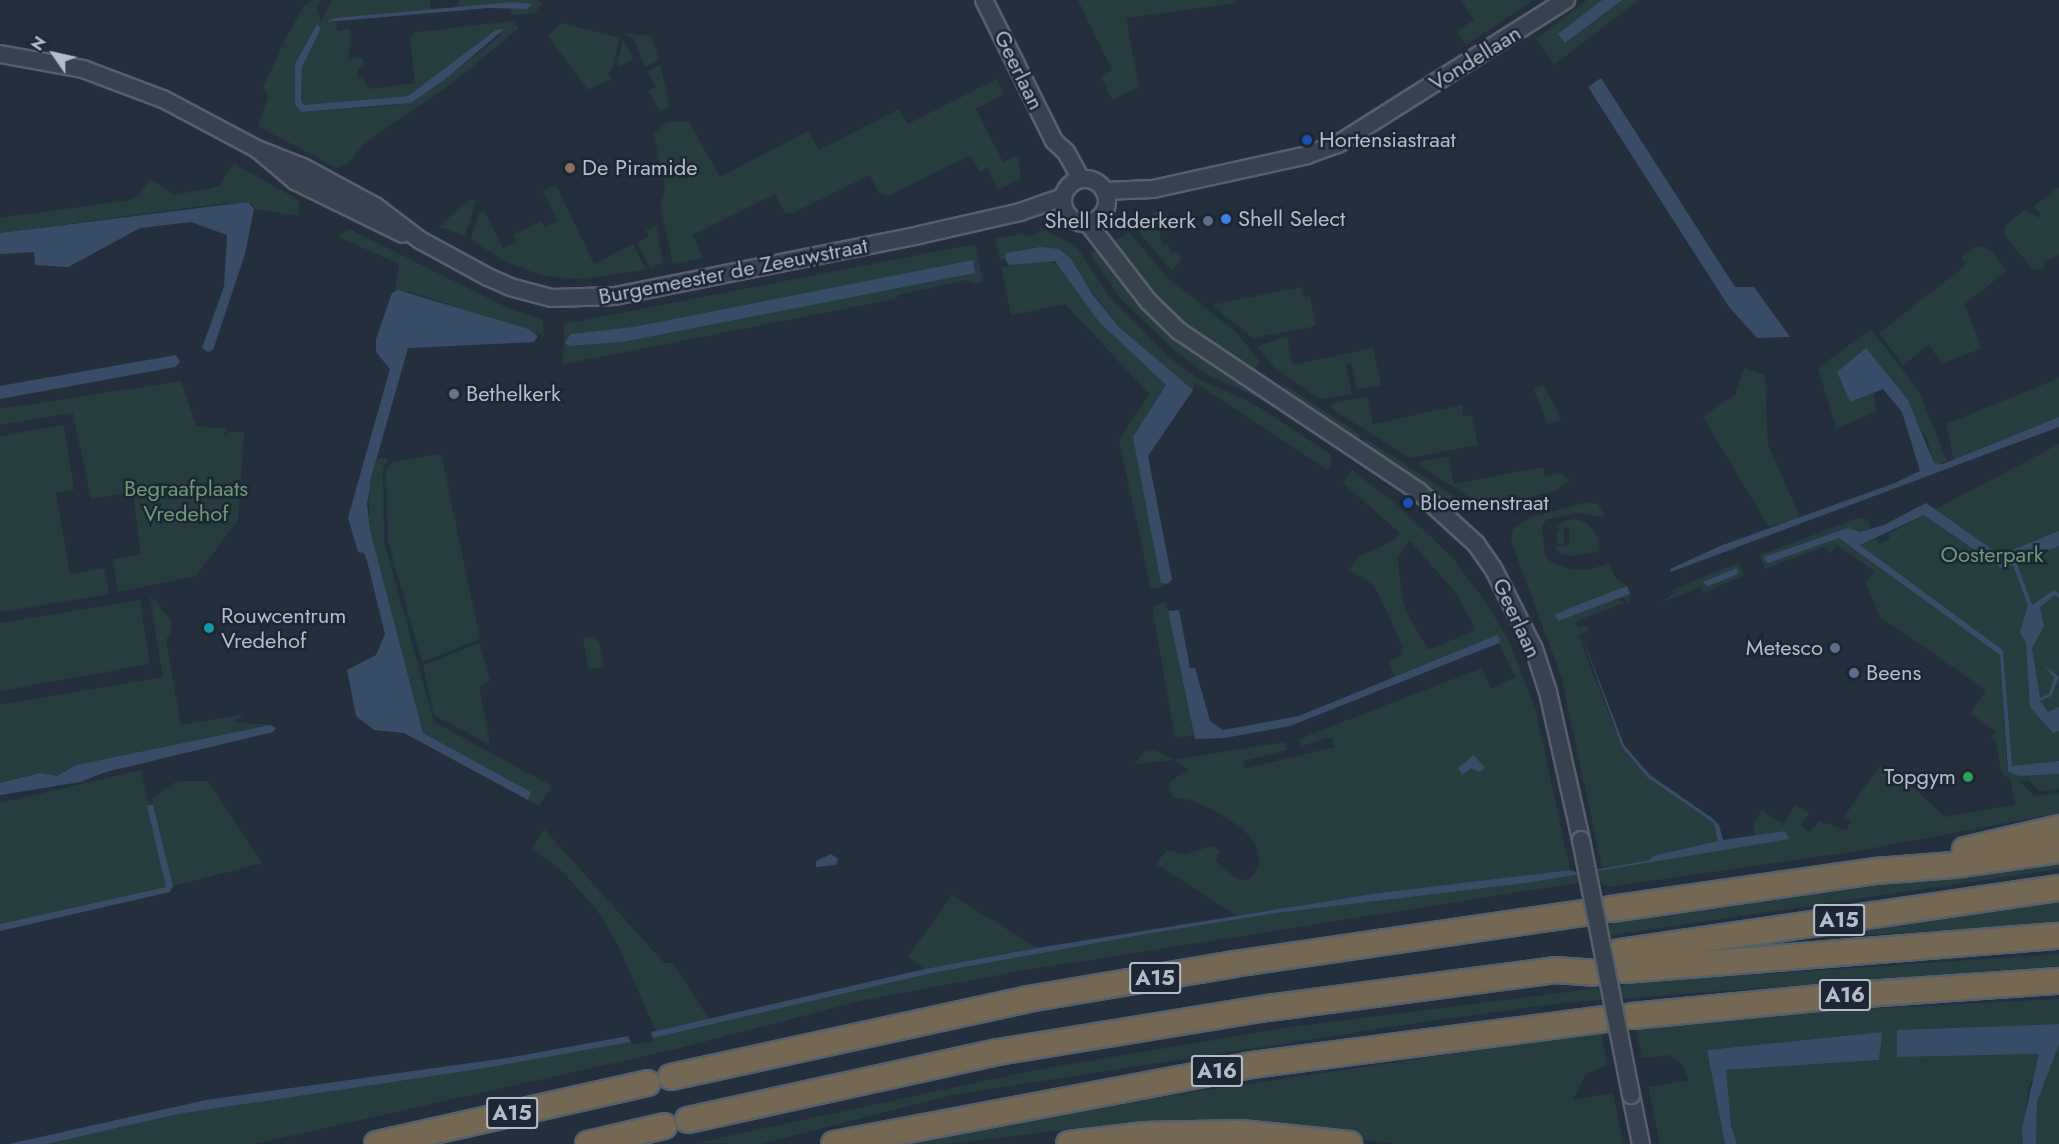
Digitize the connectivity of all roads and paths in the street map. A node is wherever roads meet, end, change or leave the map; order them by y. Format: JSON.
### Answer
{"nodes":[{"id":1,"x":984,"y":0,"type":"edge"},
{"id":2,"x":1566,"y":0,"type":"edge"},
{"id":3,"x":0,"y":54,"type":"edge"},
{"id":4,"x":1069,"y":193,"type":"junction"},
{"id":5,"x":1099,"y":209,"type":"junction"},
{"id":6,"x":2059,"y":828,"type":"edge"},
{"id":7,"x":2059,"y":850,"type":"edge"},
{"id":8,"x":1876,"y":871,"type":"junction"},
{"id":9,"x":2059,"y":888,"type":"edge"},
{"id":10,"x":1611,"y":909,"type":"dead end"},
{"id":11,"x":1582,"y":913,"type":"dead end"},
{"id":12,"x":2059,"y":936,"type":"edge"},
{"id":13,"x":1622,"y":961,"type":"joint"},
{"id":14,"x":1593,"y":964,"type":"dead end"},
{"id":15,"x":2059,"y":981,"type":"edge"},
{"id":16,"x":1632,"y":1016,"type":"dead end"},
{"id":17,"x":1603,"y":1019,"type":"dead end"},
{"id":18,"x":671,"y":1077,"type":"dead end"},
{"id":19,"x":647,"y":1083,"type":"dead end"},
{"id":20,"x":377,"y":1144,"type":"edge"},
{"id":21,"x":588,"y":1144,"type":"edge"},
{"id":22,"x":834,"y":1144,"type":"edge"},
{"id":23,"x":1069,"y":1144,"type":"edge"},
{"id":24,"x":1349,"y":1144,"type":"edge"},
{"id":25,"x":1641,"y":1144,"type":"edge"}],
"edges":[{"from":1,"to":4,"type":"street","name":"Geerlaan"},
{"from":2,"to":5,"type":"street","name":"Vondellaan"},
{"from":3,"to":4,"type":"street","name":"Burgemeester de Zeeuwstraat"},
{"from":4,"to":5,"type":"street"},
{"from":4,"to":5,"type":"street"},
{"from":5,"to":25,"type":"street","name":"Geerlaan","bridge":true},
{"from":6,"to":8,"type":"highway","number":"A15"},
{"from":7,"to":8,"type":"highway"},
{"from":8,"to":10,"type":"highway","number":"A15"},
{"from":9,"to":13,"type":"highway","number":"A15"},
{"from":11,"to":18,"type":"highway","number":"A15"},
{"from":12,"to":13,"type":"highway","number":"A16"},
{"from":14,"to":21,"type":"highway","number":"A16"},
{"from":15,"to":16,"type":"highway","number":"A16"},
{"from":17,"to":22,"type":"highway","number":"A16"},
{"from":19,"to":20,"type":"highway","number":"A15"},
{"from":23,"to":24,"type":"highway"}]}
